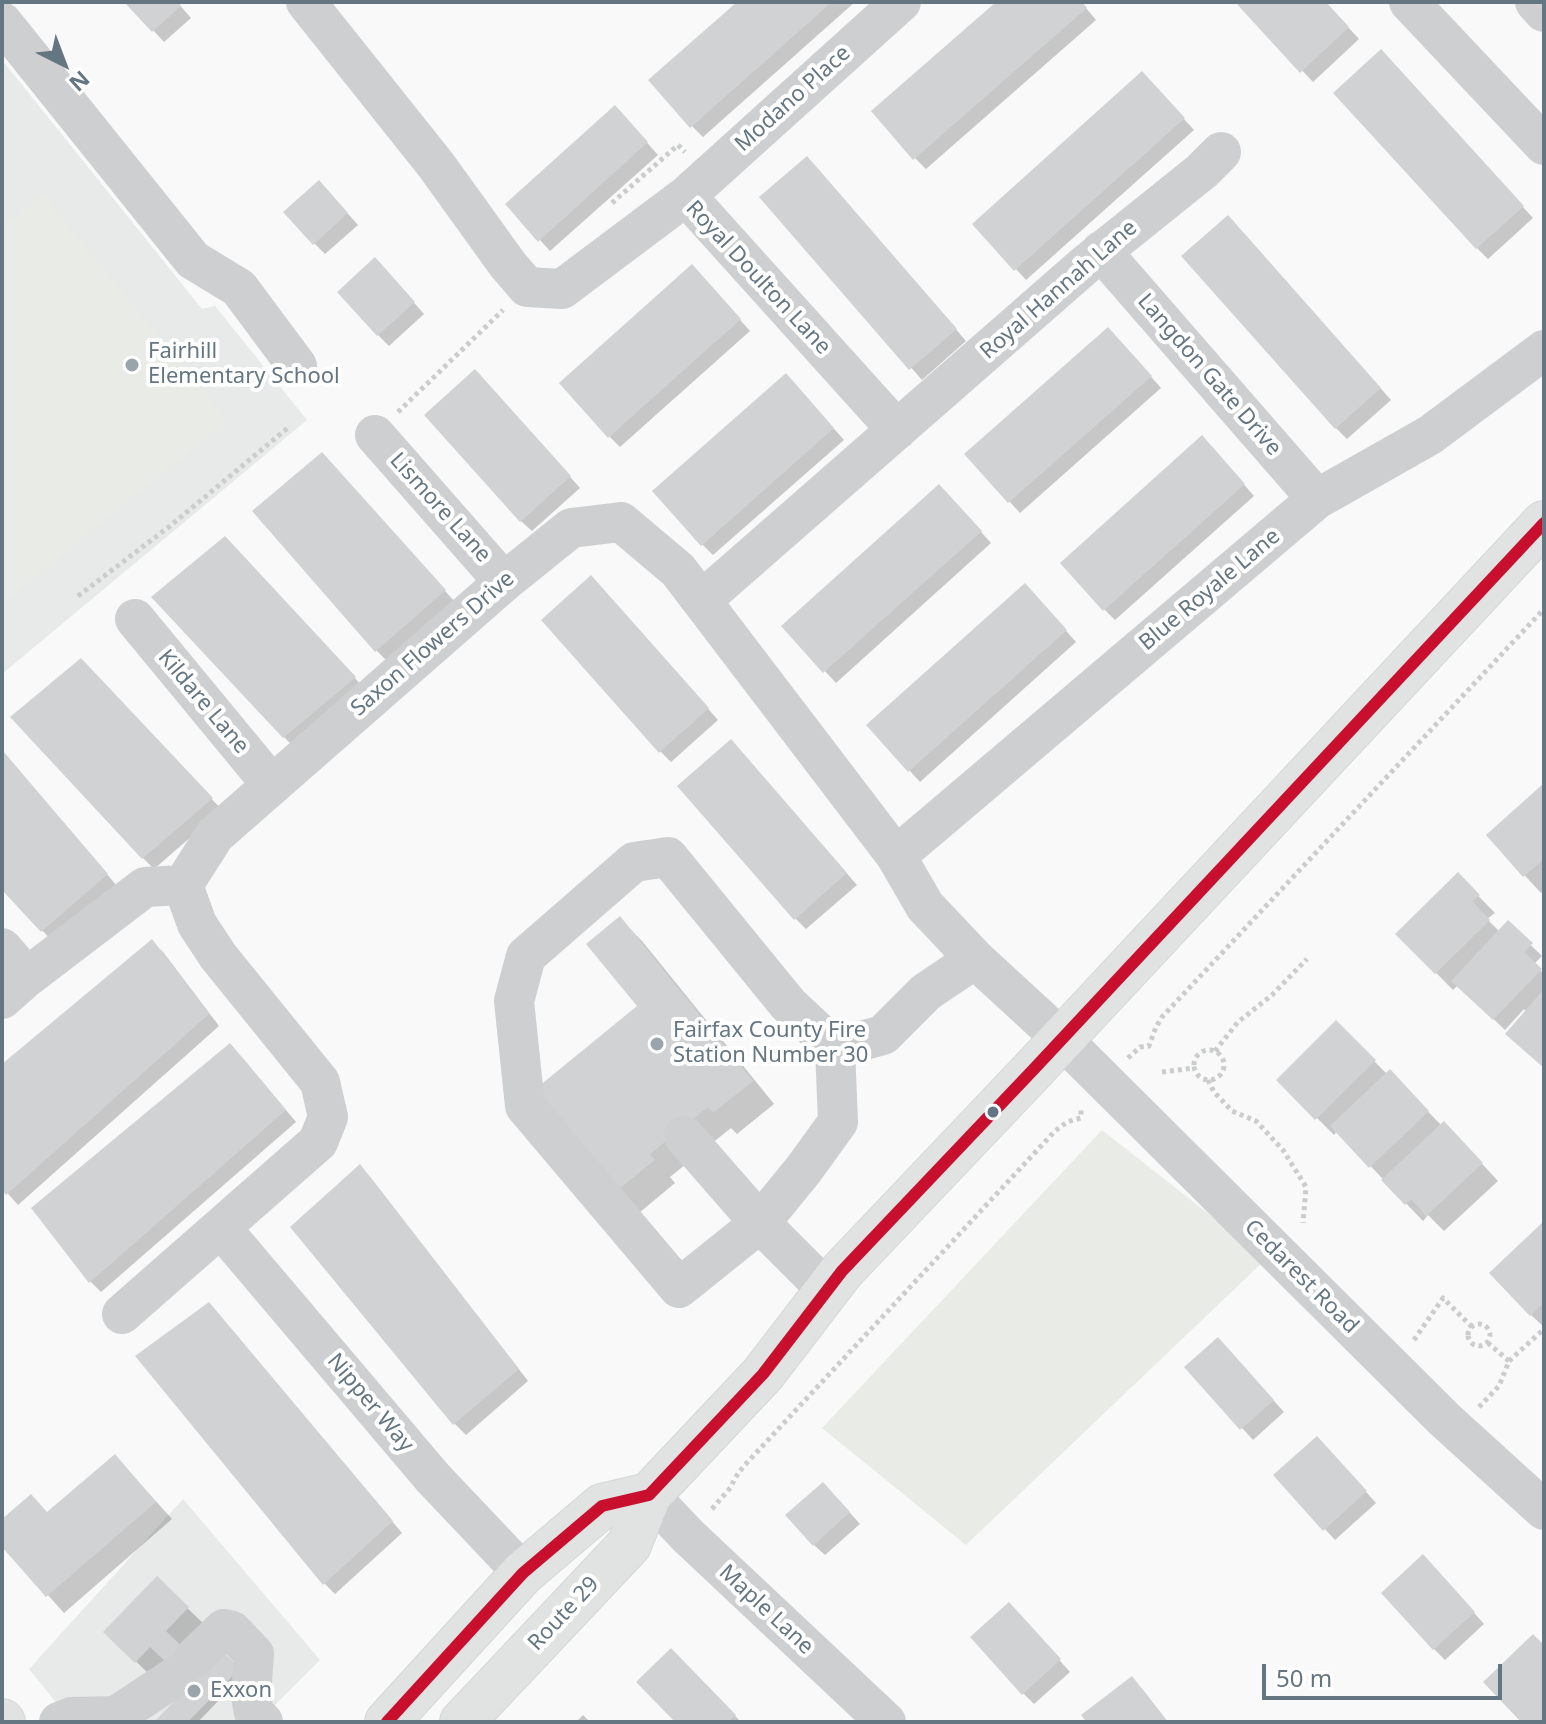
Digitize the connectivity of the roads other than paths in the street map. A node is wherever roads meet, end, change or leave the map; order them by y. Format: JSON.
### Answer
{"nodes":[{"id":1,"x":306,"y":2,"type":"edge"},
{"id":2,"x":901,"y":2,"type":"edge"},
{"id":3,"x":1409,"y":2,"type":"edge"},
{"id":4,"x":1535,"y":2,"type":"edge"},
{"id":5,"x":1544,"y":12,"type":"edge"},
{"id":6,"x":2,"y":22,"type":"edge"},
{"id":7,"x":1544,"y":145,"type":"edge"},
{"id":8,"x":1221,"y":152,"type":"dead end"},
{"id":9,"x":686,"y":196,"type":"junction"},
{"id":10,"x":1101,"y":251,"type":"junction"},
{"id":11,"x":1544,"y":350,"type":"edge"},
{"id":12,"x":297,"y":366,"type":"dead end"},
{"id":13,"x":897,"y":430,"type":"junction"},
{"id":14,"x":375,"y":435,"type":"road end"},
{"id":15,"x":1317,"y":499,"type":"junction"},
{"id":16,"x":1544,"y":523,"type":"edge"},
{"id":17,"x":504,"y":582,"type":"junction"},
{"id":18,"x":702,"y":600,"type":"junction"},
{"id":19,"x":135,"y":619,"type":"dead end"},
{"id":20,"x":272,"y":785,"type":"junction"},
{"id":21,"x":896,"y":856,"type":"junction"},
{"id":22,"x":183,"y":885,"type":"junction"},
{"id":23,"x":975,"y":959,"type":"junction"},
{"id":24,"x":10,"y":975,"type":"edge"},
{"id":25,"x":1062,"y":1039,"type":"junction"},
{"id":26,"x":835,"y":1048,"type":"junction"},
{"id":27,"x":684,"y":1136,"type":"dead end"},
{"id":28,"x":760,"y":1223,"type":"junction"},
{"id":29,"x":221,"y":1228,"type":"junction"},
{"id":30,"x":827,"y":1290,"type":"junction"},
{"id":31,"x":122,"y":1314,"type":"dead end"},
{"id":32,"x":649,"y":1495,"type":"junction"},
{"id":33,"x":1544,"y":1510,"type":"edge"},
{"id":34,"x":523,"y":1573,"type":"junction"},
{"id":35,"x":59,"y":1722,"type":"edge"},
{"id":36,"x":263,"y":1722,"type":"edge"},
{"id":37,"x":387,"y":1722,"type":"edge"},
{"id":38,"x":462,"y":1722,"type":"edge"},
{"id":39,"x":886,"y":1722,"type":"edge"}],
"edges":[{"from":1,"to":9,"type":"street","name":"Royal Doulton Lane"},
{"from":2,"to":9,"type":"street","name":"Modano Place"},
{"from":3,"to":7,"type":"street"},
{"from":4,"to":5,"type":"street"},
{"from":6,"to":12,"type":"street"},
{"from":8,"to":10,"type":"street","name":"Royal Hannah Lane"},
{"from":9,"to":13,"type":"street","name":"Royal Doulton Lane"},
{"from":10,"to":13,"type":"street","name":"Royal Hannah Lane"},
{"from":10,"to":15,"type":"street","name":"Langdon Gate Drive"},
{"from":11,"to":15,"type":"street","name":"Blue Royale Lane"},
{"from":13,"to":18,"type":"street"},
{"from":14,"to":17,"type":"street","name":"Lismore Lane"},
{"from":15,"to":21,"type":"street","name":"Blue Royale Lane"},
{"from":16,"to":25,"type":"main road","name":"Route 29"},
{"from":17,"to":18,"type":"street","name":"Saxon Flowers Drive"},
{"from":17,"to":20,"type":"street","name":"Saxon Flowers Drive"},
{"from":18,"to":21,"type":"street","name":"Saxon Flowers Drive"},
{"from":19,"to":20,"type":"street","name":"Kildare Lane"},
{"from":20,"to":22,"type":"street","name":"Saxon Flowers Drive"},
{"from":21,"to":23,"type":"street","name":"Saxon Flowers Drive"},
{"from":22,"to":24,"type":"street"},
{"from":22,"to":29,"type":"street"},
{"from":23,"to":25,"type":"street","name":"Saxon Flowers Drive"},
{"from":23,"to":26,"type":"street"},
{"from":25,"to":30,"type":"main road","name":"Route 29"},
{"from":25,"to":33,"type":"street","name":"Cedarest Road"},
{"from":26,"to":28,"type":"street"},
{"from":26,"to":28,"type":"street"},
{"from":27,"to":28,"type":"street"},
{"from":28,"to":30,"type":"street"},
{"from":29,"to":31,"type":"street"},
{"from":29,"to":34,"type":"street","name":"Nipper Way"},
{"from":30,"to":32,"type":"main road","name":"Route 29"},
{"from":32,"to":34,"type":"main road"},
{"from":32,"to":38,"type":"main road","name":"Route 29"},
{"from":32,"to":39,"type":"street","name":"Maple Lane"},
{"from":34,"to":37,"type":"main road"},
{"from":35,"to":36,"type":"street"}]}
